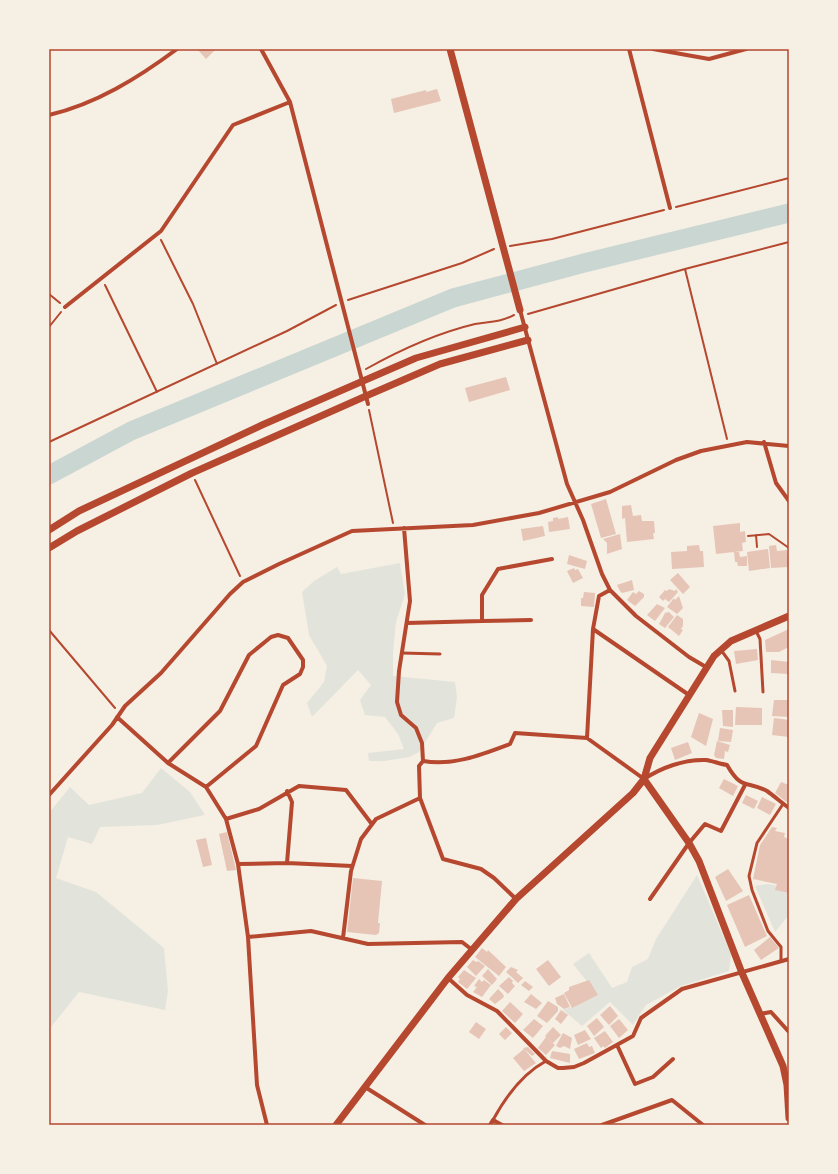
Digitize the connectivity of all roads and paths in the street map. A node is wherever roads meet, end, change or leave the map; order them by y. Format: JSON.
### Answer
{"nodes":[{"id":1,"x":177,"y":49,"type":"edge"},
{"id":2,"x":261,"y":49,"type":"edge"},
{"id":3,"x":450,"y":49,"type":"edge"},
{"id":4,"x":629,"y":49,"type":"edge"},
{"id":5,"x":653,"y":49,"type":"edge"},
{"id":6,"x":746,"y":49,"type":"edge"},
{"id":7,"x":290,"y":102,"type":"junction"},
{"id":8,"x":49,"y":115,"type":"edge"},
{"id":9,"x":789,"y":178,"type":"edge"},
{"id":10,"x":670,"y":208,"type":"junction"},
{"id":11,"x":158,"y":233,"type":"junction"},
{"id":12,"x":789,"y":242,"type":"edge"},
{"id":13,"x":504,"y":249,"type":"junction"},
{"id":14,"x":685,"y":269,"type":"junction"},
{"id":15,"x":102,"y":278,"type":"junction"},
{"id":16,"x":49,"y":294,"type":"edge"},
{"id":17,"x":342,"y":302,"type":"junction"},
{"id":18,"x":65,"y":307,"type":"junction"},
{"id":19,"x":523,"y":311,"type":"junction"},
{"id":20,"x":49,"y":327,"type":"edge"},
{"id":21,"x":525,"y":328,"type":"junction"},
{"id":22,"x":528,"y":340,"type":"junction"},
{"id":23,"x":217,"y":364,"type":"junction"},
{"id":24,"x":363,"y":381,"type":"junction"},
{"id":25,"x":157,"y":392,"type":"junction"},
{"id":26,"x":366,"y":396,"type":"junction"},
{"id":27,"x":368,"y":404,"type":"joint"},
{"id":28,"x":49,"y":442,"type":"edge"},
{"id":29,"x":764,"y":442,"type":"junction"},
{"id":30,"x":728,"y":445,"type":"junction"},
{"id":31,"x":789,"y":446,"type":"edge"},
{"id":32,"x":192,"y":473,"type":"junction"},
{"id":33,"x":789,"y":501,"type":"edge"},
{"id":34,"x":576,"y":503,"type":"junction"},
{"id":35,"x":394,"y":528,"type":"junction"},
{"id":36,"x":404,"y":528,"type":"junction"},
{"id":37,"x":49,"y":530,"type":"edge"},
{"id":38,"x":756,"y":535,"type":"junction"},
{"id":39,"x":748,"y":536,"type":"dead end"},
{"id":40,"x":757,"y":547,"type":"dead end"},
{"id":41,"x":49,"y":548,"type":"edge"},
{"id":42,"x":789,"y":548,"type":"edge"},
{"id":43,"x":552,"y":559,"type":"dead end"},
{"id":44,"x":243,"y":582,"type":"junction"},
{"id":45,"x":610,"y":590,"type":"junction"},
{"id":46,"x":789,"y":616,"type":"edge"},
{"id":47,"x":531,"y":620,"type":"dead end"},
{"id":48,"x":482,"y":622,"type":"junction"},
{"id":49,"x":407,"y":623,"type":"junction"},
{"id":50,"x":593,"y":628,"type":"junction"},
{"id":51,"x":49,"y":630,"type":"edge"},
{"id":52,"x":756,"y":631,"type":"junction"},
{"id":53,"x":720,"y":650,"type":"junction"},
{"id":54,"x":402,"y":653,"type":"junction"},
{"id":55,"x":440,"y":654,"type":"dead end"},
{"id":56,"x":706,"y":667,"type":"junction"},
{"id":57,"x":735,"y":691,"type":"dead end"},
{"id":58,"x":763,"y":692,"type":"dead end"},
{"id":59,"x":689,"y":695,"type":"junction"},
{"id":60,"x":117,"y":717,"type":"junction"},
{"id":61,"x":587,"y":738,"type":"junction"},
{"id":62,"x":423,"y":761,"type":"junction"},
{"id":63,"x":168,"y":763,"type":"junction"},
{"id":64,"x":644,"y":779,"type":"junction"},
{"id":65,"x":745,"y":785,"type":"junction"},
{"id":66,"x":206,"y":787,"type":"junction"},
{"id":67,"x":287,"y":791,"type":"junction"},
{"id":68,"x":49,"y":795,"type":"edge"},
{"id":69,"x":420,"y":798,"type":"junction"},
{"id":70,"x":783,"y":804,"type":"junction"},
{"id":71,"x":789,"y":808,"type":"edge"},
{"id":72,"x":226,"y":820,"type":"junction"},
{"id":73,"x":371,"y":823,"type":"junction"},
{"id":74,"x":689,"y":843,"type":"junction"},
{"id":75,"x":288,"y":863,"type":"junction"},
{"id":76,"x":238,"y":864,"type":"junction"},
{"id":77,"x":352,"y":866,"type":"junction"},
{"id":78,"x":516,"y":899,"type":"junction"},
{"id":79,"x":650,"y":899,"type":"dead end"},
{"id":80,"x":248,"y":937,"type":"junction"},
{"id":81,"x":342,"y":938,"type":"junction"},
{"id":82,"x":471,"y":949,"type":"junction"},
{"id":83,"x":789,"y":959,"type":"edge"},
{"id":84,"x":781,"y":961,"type":"junction"},
{"id":85,"x":742,"y":973,"type":"junction"},
{"id":86,"x":448,"y":978,"type":"junction"},
{"id":87,"x":760,"y":1014,"type":"junction"},
{"id":88,"x":789,"y":1032,"type":"edge"},
{"id":89,"x":617,"y":1045,"type":"junction"},
{"id":90,"x":673,"y":1059,"type":"dead end"},
{"id":91,"x":546,"y":1061,"type":"junction"},
{"id":92,"x":364,"y":1087,"type":"junction"},
{"id":93,"x":789,"y":1118,"type":"edge"},
{"id":94,"x":493,"y":1120,"type":"junction"},
{"id":95,"x":266,"y":1125,"type":"edge"},
{"id":96,"x":337,"y":1125,"type":"edge"},
{"id":97,"x":425,"y":1125,"type":"edge"},
{"id":98,"x":490,"y":1125,"type":"edge"},
{"id":99,"x":502,"y":1125,"type":"edge"},
{"id":100,"x":602,"y":1125,"type":"edge"},
{"id":101,"x":702,"y":1125,"type":"edge"}],
"edges":[{"from":1,"to":8,"type":"street"},
{"from":2,"to":7,"type":"street"},
{"from":3,"to":13,"type":"street"},
{"from":4,"to":10,"type":"street"},
{"from":5,"to":6,"type":"street"},
{"from":7,"to":11,"type":"street"},
{"from":7,"to":17,"type":"street"},
{"from":9,"to":10,"type":"path"},
{"from":10,"to":13,"type":"path"},
{"from":11,"to":15,"type":"street"},
{"from":11,"to":23,"type":"path"},
{"from":12,"to":14,"type":"path"},
{"from":13,"to":17,"type":"path"},
{"from":13,"to":19,"type":"street"},
{"from":14,"to":19,"type":"path"},
{"from":14,"to":30,"type":"path"},
{"from":15,"to":18,"type":"street"},
{"from":15,"to":25,"type":"path"},
{"from":16,"to":18,"type":"path"},
{"from":17,"to":23,"type":"path"},
{"from":17,"to":24,"type":"street"},
{"from":18,"to":20,"type":"path"},
{"from":19,"to":21,"type":"street"},
{"from":21,"to":22,"type":"street"},
{"from":21,"to":24,"type":"street"},
{"from":22,"to":26,"type":"street"},
{"from":22,"to":34,"type":"street"},
{"from":23,"to":25,"type":"path"},
{"from":24,"to":26,"type":"street"},
{"from":24,"to":37,"type":"street"},
{"from":25,"to":28,"type":"path"},
{"from":26,"to":27,"type":"street"},
{"from":26,"to":32,"type":"street"},
{"from":27,"to":35,"type":"path"},
{"from":29,"to":30,"type":"street"},
{"from":29,"to":31,"type":"street"},
{"from":29,"to":33,"type":"street"},
{"from":30,"to":34,"type":"street"},
{"from":32,"to":41,"type":"street"},
{"from":32,"to":44,"type":"path"},
{"from":34,"to":36,"type":"street"},
{"from":34,"to":45,"type":"street"},
{"from":35,"to":36,"type":"street"},
{"from":35,"to":44,"type":"street"},
{"from":36,"to":49,"type":"street"},
{"from":38,"to":39,"type":"path"},
{"from":38,"to":40,"type":"path"},
{"from":38,"to":42,"type":"path"},
{"from":43,"to":48,"type":"street"},
{"from":44,"to":60,"type":"street"},
{"from":45,"to":50,"type":"street"},
{"from":45,"to":56,"type":"street"},
{"from":46,"to":52,"type":"street"},
{"from":47,"to":48,"type":"street"},
{"from":48,"to":49,"type":"street"},
{"from":49,"to":54,"type":"street"},
{"from":50,"to":59,"type":"street"},
{"from":50,"to":61,"type":"street"},
{"from":51,"to":60,"type":"path"},
{"from":52,"to":53,"type":"street"},
{"from":52,"to":58,"type":"lane"},
{"from":53,"to":56,"type":"street"},
{"from":53,"to":57,"type":"lane"},
{"from":54,"to":55,"type":"lane"},
{"from":54,"to":62,"type":"street"},
{"from":56,"to":59,"type":"street"},
{"from":59,"to":64,"type":"street"},
{"from":60,"to":63,"type":"street"},
{"from":60,"to":68,"type":"street"},
{"from":61,"to":62,"type":"street"},
{"from":61,"to":64,"type":"street"},
{"from":62,"to":69,"type":"street"},
{"from":63,"to":66,"type":"street"},
{"from":63,"to":66,"type":"street"},
{"from":64,"to":65,"type":"street"},
{"from":64,"to":74,"type":"street"},
{"from":64,"to":78,"type":"street"},
{"from":65,"to":70,"type":"street"},
{"from":65,"to":74,"type":"street"},
{"from":66,"to":72,"type":"street"},
{"from":67,"to":72,"type":"street"},
{"from":67,"to":73,"type":"street"},
{"from":67,"to":75,"type":"street"},
{"from":69,"to":73,"type":"street"},
{"from":69,"to":78,"type":"street"},
{"from":70,"to":71,"type":"street"},
{"from":70,"to":84,"type":"lane"},
{"from":72,"to":76,"type":"street"},
{"from":73,"to":77,"type":"street"},
{"from":74,"to":79,"type":"street"},
{"from":74,"to":85,"type":"street"},
{"from":75,"to":76,"type":"street"},
{"from":75,"to":77,"type":"street"},
{"from":76,"to":80,"type":"street"},
{"from":77,"to":81,"type":"street"},
{"from":78,"to":82,"type":"street"},
{"from":80,"to":81,"type":"street"},
{"from":80,"to":95,"type":"street"},
{"from":81,"to":82,"type":"street"},
{"from":82,"to":86,"type":"street"},
{"from":83,"to":84,"type":"street"},
{"from":84,"to":85,"type":"street"},
{"from":85,"to":87,"type":"street"},
{"from":85,"to":89,"type":"street"},
{"from":86,"to":91,"type":"street"},
{"from":86,"to":92,"type":"street"},
{"from":87,"to":88,"type":"street"},
{"from":87,"to":93,"type":"street"},
{"from":89,"to":90,"type":"street"},
{"from":89,"to":91,"type":"street"},
{"from":91,"to":94,"type":"lane"},
{"from":92,"to":96,"type":"street"},
{"from":92,"to":97,"type":"street"},
{"from":94,"to":98,"type":"street"},
{"from":94,"to":99,"type":"street"},
{"from":100,"to":101,"type":"street"}]}
